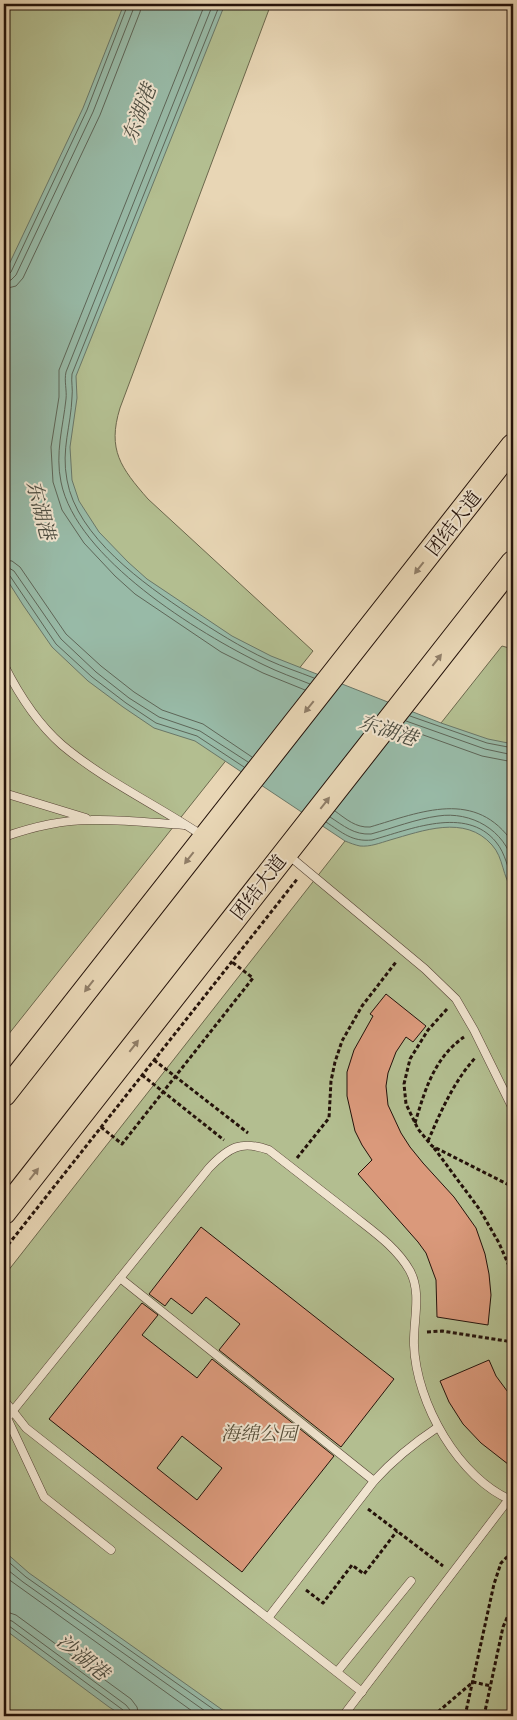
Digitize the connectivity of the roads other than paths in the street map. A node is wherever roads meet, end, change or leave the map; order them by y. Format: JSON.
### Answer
{"nodes":[{"id":1,"x":513,"y":446,"type":"edge"},
{"id":2,"x":513,"y":563,"type":"edge"},
{"id":3,"x":4,"y":664,"type":"edge"},
{"id":4,"x":4,"y":793,"type":"edge"},
{"id":5,"x":91,"y":820,"type":"junction"},
{"id":6,"x":196,"y":831,"type":"junction"},
{"id":7,"x":4,"y":837,"type":"edge"},
{"id":8,"x":290,"y":847,"type":"junction"},
{"id":9,"x":4,"y":1094,"type":"edge"},
{"id":10,"x":513,"y":1108,"type":"edge"},
{"id":11,"x":4,"y":1212,"type":"edge"},
{"id":12,"x":120,"y":1278,"type":"junction"},
{"id":13,"x":4,"y":1400,"type":"edge"},
{"id":14,"x":12,"y":1411,"type":"junction"},
{"id":15,"x":438,"y":1427,"type":"junction"},
{"id":16,"x":374,"y":1480,"type":"junction"},
{"id":17,"x":511,"y":1500,"type":"edge"},
{"id":18,"x":111,"y":1550,"type":"dead end"},
{"id":19,"x":410,"y":1582,"type":"dead end"},
{"id":20,"x":268,"y":1618,"type":"junction"},
{"id":21,"x":337,"y":1672,"type":"junction"},
{"id":22,"x":362,"y":1692,"type":"junction"},
{"id":23,"x":344,"y":1716,"type":"edge"}],
"edges":[{"from":1,"to":6,"type":"main road","name":"团结大道","one_way":true},
{"from":8,"to":2,"type":"main road","name":"团结大道","one_way":true},
{"from":3,"to":6,"type":"lane"},
{"from":4,"to":5,"type":"lane"},
{"from":5,"to":6,"type":"lane"},
{"from":5,"to":7,"type":"lane"},
{"from":6,"to":9,"type":"main road","name":"团结大道","one_way":true},
{"from":8,"to":10,"type":"lane"},
{"from":11,"to":8,"type":"main road","name":"团结大道","one_way":true},
{"from":12,"to":14,"type":"lane"},
{"from":12,"to":15,"type":"lane"},
{"from":12,"to":16,"type":"lane"},
{"from":13,"to":14,"type":"lane"},
{"from":14,"to":18,"type":"lane"},
{"from":14,"to":20,"type":"lane"},
{"from":15,"to":16,"type":"lane"},
{"from":15,"to":17,"type":"lane"},
{"from":16,"to":20,"type":"lane"},
{"from":17,"to":22,"type":"lane"},
{"from":19,"to":21,"type":"lane"},
{"from":20,"to":21,"type":"lane"},
{"from":21,"to":22,"type":"lane"},
{"from":22,"to":23,"type":"lane"}]}
